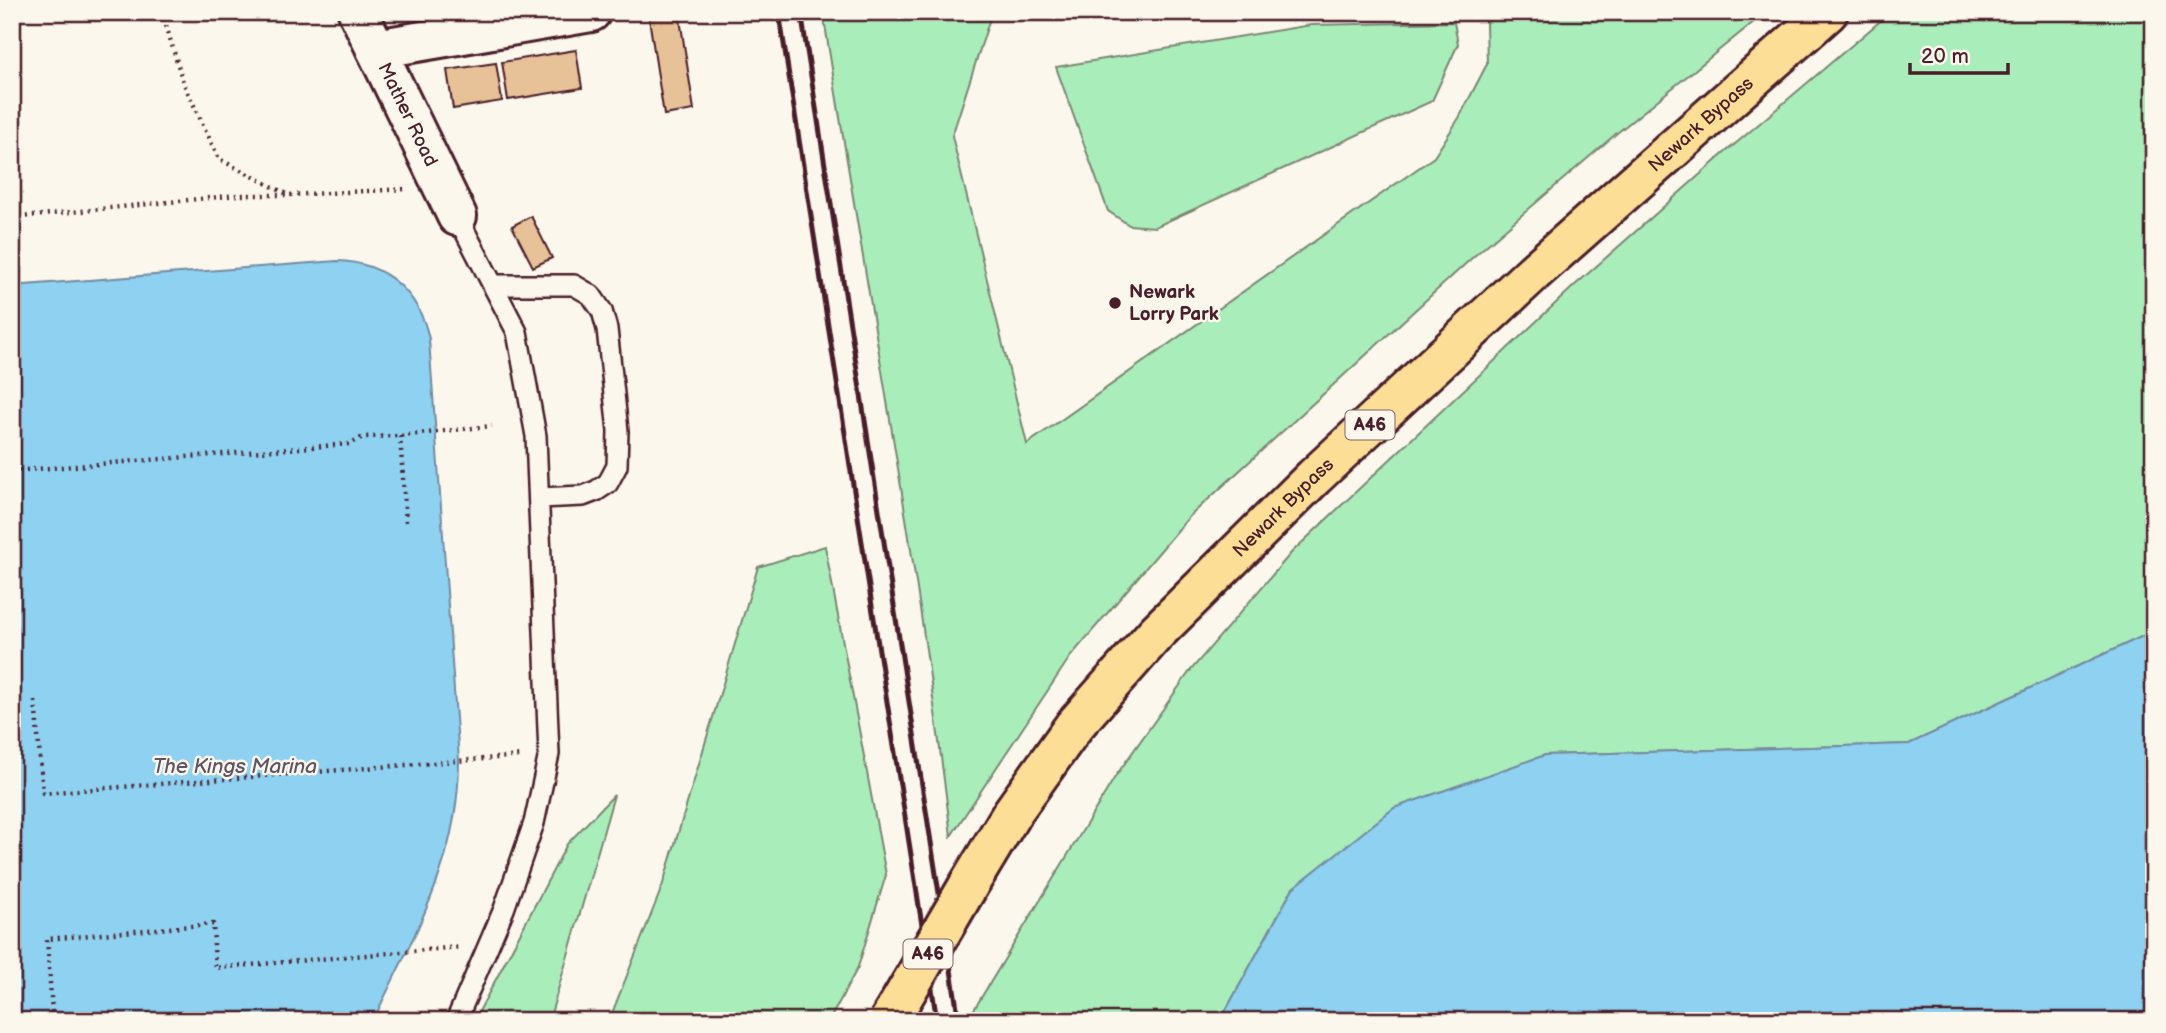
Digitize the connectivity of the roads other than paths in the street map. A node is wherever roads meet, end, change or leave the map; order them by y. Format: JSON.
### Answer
{"nodes":[{"id":1,"x":359,"y":12,"type":"edge"},
{"id":2,"x":591,"y":12,"type":"edge"},
{"id":3,"x":1828,"y":12,"type":"edge"},
{"id":4,"x":376,"y":49,"type":"junction"},
{"id":5,"x":449,"y":201,"type":"joint"},
{"id":6,"x":494,"y":285,"type":"junction"},
{"id":7,"x":539,"y":498,"type":"junction"},
{"id":8,"x":456,"y":1021,"type":"edge"},
{"id":9,"x":889,"y":1021,"type":"edge"}],
"edges":[{"from":1,"to":4,"type":"street","name":"Mather Road"},
{"from":2,"to":4,"type":"street"},
{"from":3,"to":9,"type":"highway","name":"Newark Bypass","number":"A46","bridge":true},
{"from":4,"to":5,"type":"street","name":"Mather Road"},
{"from":5,"to":6,"type":"lane"},
{"from":6,"to":7,"type":"lane"},
{"from":6,"to":7,"type":"lane"},
{"from":7,"to":8,"type":"lane"}]}
